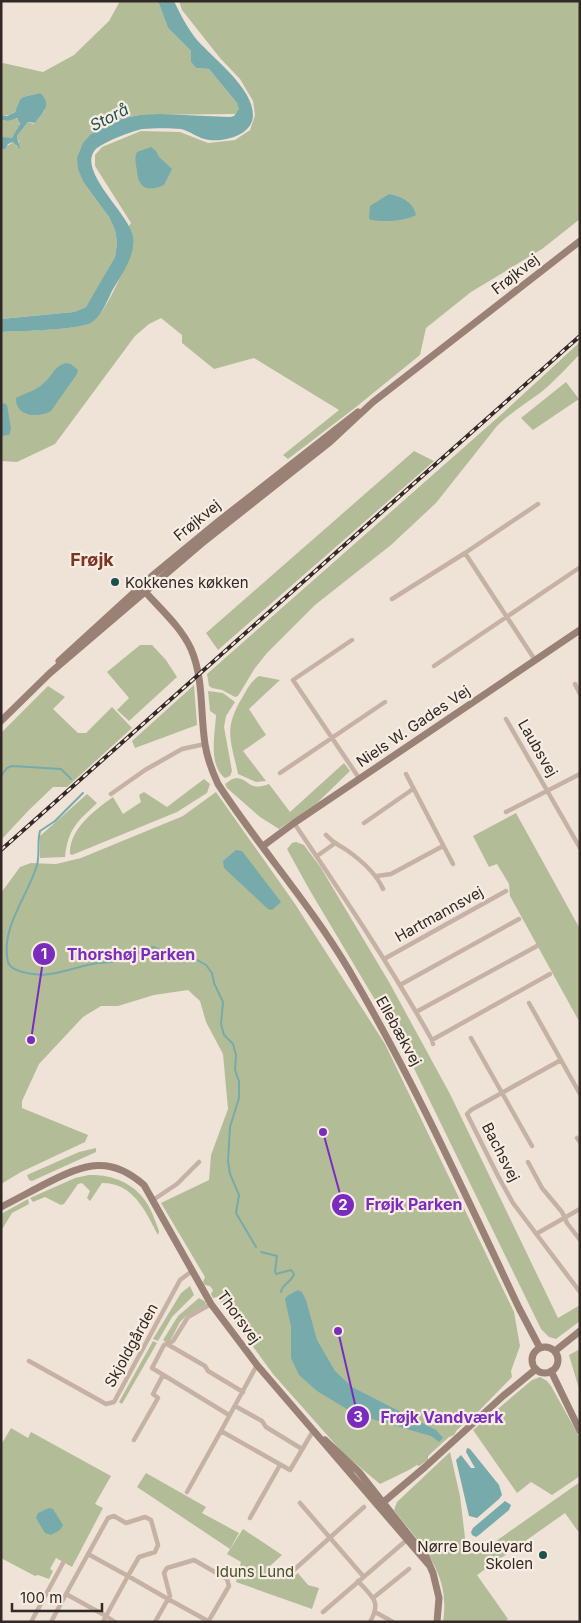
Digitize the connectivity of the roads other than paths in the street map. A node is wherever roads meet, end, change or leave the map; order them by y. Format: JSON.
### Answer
{"nodes":[{"id":1,"x":580,"y":241,"type":"edge"},
{"id":2,"x":538,"y":504,"type":"dead end"},
{"id":3,"x":465,"y":553,"type":"junction"},
{"id":4,"x":579,"y":568,"type":"edge"},
{"id":5,"x":142,"y":589,"type":"junction"},
{"id":6,"x":392,"y":599,"type":"dead end"},
{"id":7,"x":507,"y":617,"type":"junction"},
{"id":8,"x":580,"y":630,"type":"edge"},
{"id":9,"x":352,"y":640,"type":"dead end"},
{"id":10,"x":535,"y":660,"type":"junction"},
{"id":11,"x":434,"y":666,"type":"dead end"},
{"id":12,"x":575,"y":684,"type":"dead end"},
{"id":13,"x":580,"y":694,"type":"edge"},
{"id":14,"x":385,"y":702,"type":"dead end"},
{"id":15,"x":506,"y":719,"type":"dead end"},
{"id":16,"x":1,"y":721,"type":"edge"},
{"id":17,"x":332,"y":738,"type":"junction"},
{"id":18,"x":205,"y":744,"type":"junction"},
{"id":19,"x":280,"y":773,"type":"dead end"},
{"id":20,"x":406,"y":774,"type":"dead end"},
{"id":21,"x":580,"y":774,"type":"edge"},
{"id":22,"x":359,"y":778,"type":"junction"},
{"id":23,"x":413,"y":788,"type":"junction"},
{"id":24,"x":548,"y":790,"type":"junction"},
{"id":25,"x":111,"y":794,"type":"dead end"},
{"id":26,"x":506,"y":812,"type":"dead end"},
{"id":27,"x":294,"y":823,"type":"junction"},
{"id":28,"x":364,"y":823,"type":"dead end"},
{"id":29,"x":326,"y":835,"type":"dead end"},
{"id":30,"x":334,"y":844,"type":"junction"},
{"id":31,"x":263,"y":846,"type":"junction"},
{"id":32,"x":443,"y":846,"type":"junction"},
{"id":33,"x":580,"y":848,"type":"edge"},
{"id":34,"x":317,"y":856,"type":"junction"},
{"id":35,"x":454,"y":864,"type":"dead end"},
{"id":36,"x":377,"y":876,"type":"junction"},
{"id":37,"x":383,"y":889,"type":"dead end"},
{"id":38,"x":506,"y":891,"type":"dead end"},
{"id":39,"x":519,"y":919,"type":"dead end"},
{"id":40,"x":537,"y":946,"type":"dead end"},
{"id":41,"x":384,"y":959,"type":"junction"},
{"id":42,"x":550,"y":974,"type":"dead end"},
{"id":43,"x":400,"y":984,"type":"junction"},
{"id":44,"x":529,"y":1003,"type":"dead end"},
{"id":45,"x":416,"y":1012,"type":"junction"},
{"id":46,"x":471,"y":1038,"type":"dead end"},
{"id":47,"x":561,"y":1060,"type":"junction"},
{"id":48,"x":501,"y":1093,"type":"junction"},
{"id":49,"x":580,"y":1094,"type":"edge"},
{"id":50,"x":532,"y":1146,"type":"dead end"},
{"id":51,"x":199,"y":1162,"type":"dead end"},
{"id":52,"x":528,"y":1162,"type":"dead end"},
{"id":53,"x":153,"y":1200,"type":"junction"},
{"id":54,"x":1,"y":1207,"type":"edge"},
{"id":55,"x":580,"y":1209,"type":"edge"},
{"id":56,"x":565,"y":1217,"type":"junction"},
{"id":57,"x":536,"y":1234,"type":"junction"},
{"id":58,"x":580,"y":1240,"type":"edge"},
{"id":59,"x":192,"y":1271,"type":"junction"},
{"id":60,"x":580,"y":1292,"type":"edge"},
{"id":61,"x":211,"y":1304,"type":"junction"},
{"id":62,"x":580,"y":1332,"type":"edge"},
{"id":63,"x":167,"y":1344,"type":"junction"},
{"id":64,"x":540,"y":1348,"type":"junction"},
{"id":65,"x":555,"y":1352,"type":"junction"},
{"id":66,"x":29,"y":1361,"type":"dead end"},
{"id":67,"x":257,"y":1365,"type":"junction"},
{"id":68,"x":536,"y":1369,"type":"junction"},
{"id":69,"x":551,"y":1371,"type":"junction"},
{"id":70,"x":163,"y":1375,"type":"junction"},
{"id":71,"x":243,"y":1392,"type":"junction"},
{"id":72,"x":235,"y":1406,"type":"junction"},
{"id":73,"x":229,"y":1415,"type":"junction"},
{"id":74,"x":313,"y":1430,"type":"junction"},
{"id":75,"x":221,"y":1431,"type":"junction"},
{"id":76,"x":580,"y":1431,"type":"edge"},
{"id":77,"x":320,"y":1438,"type":"junction"},
{"id":78,"x":134,"y":1440,"type":"dead end"},
{"id":79,"x":302,"y":1449,"type":"junction"},
{"id":80,"x":280,"y":1465,"type":"junction"},
{"id":81,"x":187,"y":1492,"type":"dead end"},
{"id":82,"x":383,"y":1502,"type":"junction"},
{"id":83,"x":300,"y":1503,"type":"dead end"},
{"id":84,"x":364,"y":1506,"type":"dead end"},
{"id":85,"x":377,"y":1507,"type":"junction"},
{"id":86,"x":250,"y":1518,"type":"dead end"},
{"id":87,"x":330,"y":1538,"type":"junction"},
{"id":88,"x":408,"y":1539,"type":"junction"},
{"id":89,"x":88,"y":1554,"type":"junction"},
{"id":90,"x":63,"y":1563,"type":"dead end"},
{"id":91,"x":409,"y":1569,"type":"dead end"},
{"id":92,"x":128,"y":1576,"type":"junction"},
{"id":93,"x":363,"y":1576,"type":"junction"},
{"id":94,"x":285,"y":1578,"type":"dead end"},
{"id":95,"x":358,"y":1581,"type":"junction"},
{"id":96,"x":66,"y":1594,"type":"junction"},
{"id":97,"x":373,"y":1598,"type":"junction"},
{"id":98,"x":168,"y":1599,"type":"junction"},
{"id":99,"x":323,"y":1612,"type":"dead end"},
{"id":100,"x":375,"y":1612,"type":"junction"},
{"id":101,"x":106,"y":1616,"type":"junction"},
{"id":102,"x":31,"y":1622,"type":"edge"},
{"id":103,"x":51,"y":1622,"type":"edge"},
{"id":104,"x":103,"y":1622,"type":"edge"},
{"id":105,"x":115,"y":1622,"type":"edge"},
{"id":106,"x":156,"y":1622,"type":"edge"},
{"id":107,"x":208,"y":1622,"type":"edge"},
{"id":108,"x":370,"y":1622,"type":"edge"},
{"id":109,"x":393,"y":1622,"type":"edge"},
{"id":110,"x":437,"y":1622,"type":"edge"}],
"edges":[{"from":1,"to":5,"type":"street","name":"Frøjkvej"},
{"from":2,"to":3,"type":"street"},
{"from":3,"to":6,"type":"street"},
{"from":3,"to":7,"type":"street"},
{"from":4,"to":7,"type":"street"},
{"from":5,"to":16,"type":"street","name":"Frøjkvej"},
{"from":5,"to":18,"type":"street","name":"Ellebækvej"},
{"from":7,"to":10,"type":"street"},
{"from":7,"to":11,"type":"street"},
{"from":8,"to":10,"type":"street","name":"Niels W. Gades Vej"},
{"from":9,"to":17,"type":"street"},
{"from":10,"to":22,"type":"street","name":"Niels W. Gades Vej"},
{"from":12,"to":13,"type":"street"},
{"from":14,"to":17,"type":"street"},
{"from":15,"to":24,"type":"street","name":"Laubsvej"},
{"from":17,"to":19,"type":"street"},
{"from":17,"to":22,"type":"street"},
{"from":18,"to":25,"type":"street"},
{"from":18,"to":31,"type":"street","name":"Ellebækvej"},
{"from":20,"to":23,"type":"street"},
{"from":21,"to":24,"type":"street","name":"Laubsvej"},
{"from":22,"to":27,"type":"street","name":"Niels W. Gades Vej"},
{"from":23,"to":28,"type":"street"},
{"from":23,"to":32,"type":"street"},
{"from":24,"to":26,"type":"street","name":"Laubsvej"},
{"from":24,"to":33,"type":"street","name":"Laubsvej"},
{"from":27,"to":31,"type":"street","name":"Niels W. Gades Vej"},
{"from":27,"to":34,"type":"street","name":"Hartmannsvej"},
{"from":29,"to":30,"type":"street"},
{"from":30,"to":34,"type":"street"},
{"from":30,"to":36,"type":"street"},
{"from":31,"to":64,"type":"street","name":"Ellebækvej"},
{"from":32,"to":35,"type":"street"},
{"from":32,"to":36,"type":"street"},
{"from":34,"to":41,"type":"street","name":"Hartmannsvej"},
{"from":36,"to":37,"type":"street"},
{"from":38,"to":41,"type":"street","name":"Hartmannsvej"},
{"from":39,"to":43,"type":"street"},
{"from":40,"to":45,"type":"street"},
{"from":41,"to":43,"type":"street","name":"Hartmannsvej"},
{"from":42,"to":45,"type":"street","name":"Hartmannsvej"},
{"from":43,"to":45,"type":"street","name":"Hartmannsvej"},
{"from":44,"to":47,"type":"street"},
{"from":46,"to":48,"type":"street","name":"Bachsvej"},
{"from":47,"to":48,"type":"street","name":"Bachsvej"},
{"from":47,"to":49,"type":"street"},
{"from":48,"to":50,"type":"street","name":"Bachsvej"},
{"from":48,"to":57,"type":"street","name":"Bachsvej"},
{"from":51,"to":53,"type":"street"},
{"from":52,"to":56,"type":"street","name":"Bachsvej"},
{"from":53,"to":54,"type":"street","name":"Thorsvej"},
{"from":53,"to":59,"type":"street","name":"Thorsvej"},
{"from":55,"to":56,"type":"street"},
{"from":56,"to":57,"type":"street"},
{"from":56,"to":58,"type":"street","name":"Bachsvej"},
{"from":57,"to":60,"type":"street","name":"Bachsvej"},
{"from":59,"to":61,"type":"street","name":"Thorsvej"},
{"from":59,"to":66,"type":"street","name":"Skjoldgården"},
{"from":61,"to":63,"type":"street"},
{"from":61,"to":67,"type":"street","name":"Thorsvej"},
{"from":62,"to":65,"type":"street"},
{"from":63,"to":70,"type":"street"},
{"from":63,"to":71,"type":"street"},
{"from":64,"to":65,"type":"street"},
{"from":64,"to":68,"type":"street"},
{"from":65,"to":69,"type":"street"},
{"from":67,"to":71,"type":"street"},
{"from":67,"to":74,"type":"street","name":"Thorsvej"},
{"from":68,"to":69,"type":"street"},
{"from":68,"to":82,"type":"street"},
{"from":69,"to":76,"type":"street"},
{"from":70,"to":73,"type":"street"},
{"from":70,"to":78,"type":"street"},
{"from":71,"to":72,"type":"street"},
{"from":72,"to":73,"type":"street"},
{"from":72,"to":79,"type":"street"},
{"from":73,"to":75,"type":"street"},
{"from":74,"to":77,"type":"street","name":"Thorsvej"},
{"from":74,"to":79,"type":"street"},
{"from":75,"to":80,"type":"street"},
{"from":75,"to":81,"type":"street"},
{"from":77,"to":82,"type":"street","name":"Thorsvej"},
{"from":77,"to":85,"type":"street","name":"Thorsvej"},
{"from":79,"to":80,"type":"street"},
{"from":80,"to":86,"type":"street"},
{"from":82,"to":85,"type":"street"},
{"from":82,"to":88,"type":"street","name":"Thorsvej"},
{"from":83,"to":87,"type":"street"},
{"from":84,"to":87,"type":"street"},
{"from":85,"to":88,"type":"street","name":"Thorsvej"},
{"from":87,"to":93,"type":"street"},
{"from":87,"to":94,"type":"street"},
{"from":88,"to":93,"type":"street"},
{"from":88,"to":110,"type":"street"},
{"from":89,"to":92,"type":"street"},
{"from":89,"to":92,"type":"street"},
{"from":89,"to":96,"type":"street"},
{"from":90,"to":102,"type":"street"},
{"from":91,"to":97,"type":"street"},
{"from":92,"to":98,"type":"street"},
{"from":92,"to":101,"type":"street"},
{"from":93,"to":95,"type":"street"},
{"from":95,"to":97,"type":"street"},
{"from":95,"to":99,"type":"street"},
{"from":96,"to":101,"type":"street"},
{"from":96,"to":103,"type":"street"},
{"from":97,"to":100,"type":"street"},
{"from":98,"to":106,"type":"street"},
{"from":98,"to":107,"type":"street"},
{"from":98,"to":107,"type":"street"},
{"from":100,"to":108,"type":"street"},
{"from":100,"to":109,"type":"street"},
{"from":101,"to":104,"type":"street"},
{"from":101,"to":105,"type":"street"}]}
